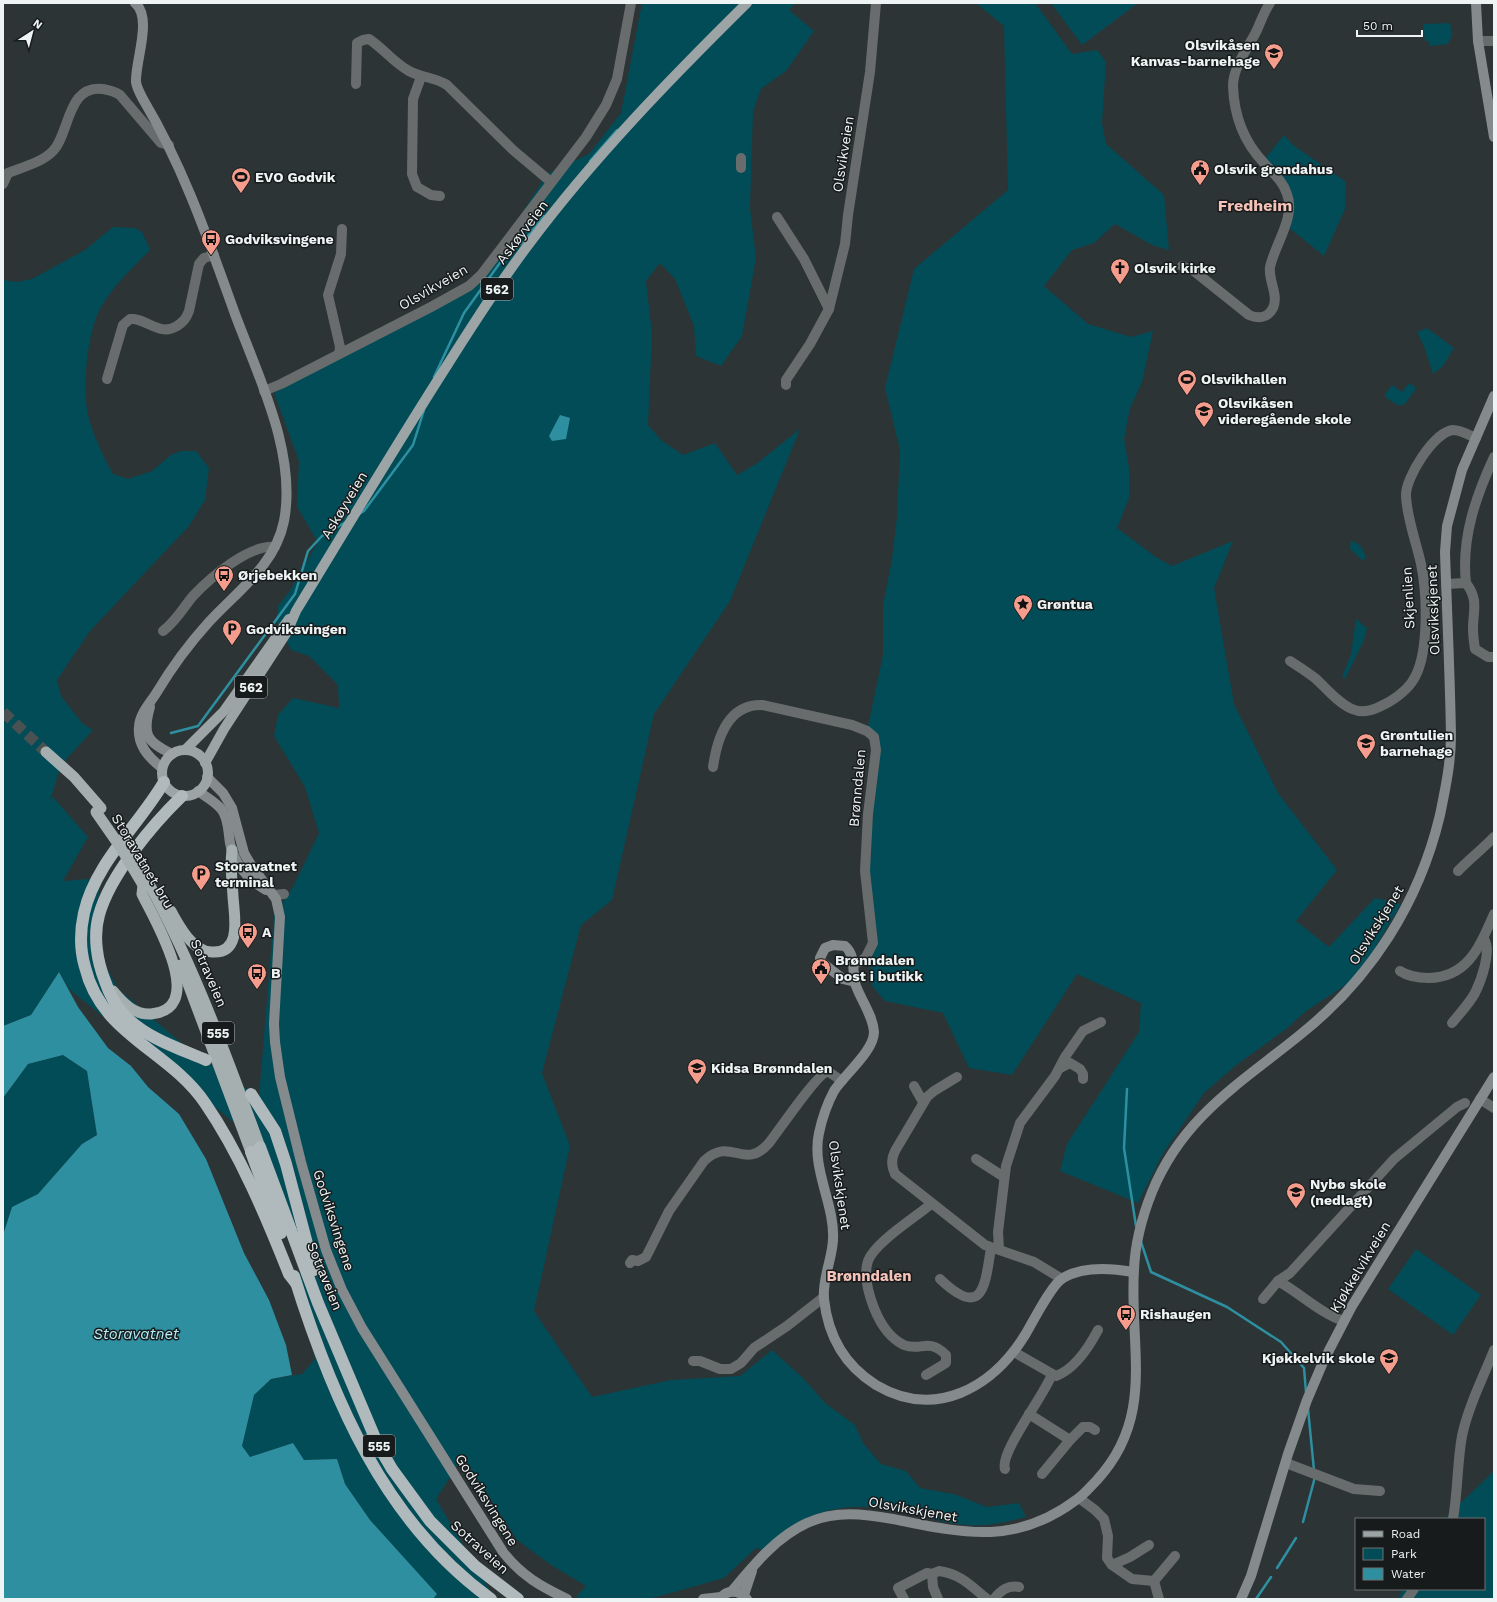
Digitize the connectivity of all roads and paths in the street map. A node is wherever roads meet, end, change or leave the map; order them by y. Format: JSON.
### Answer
{"nodes":[{"id":1,"x":135,"y":3,"type":"edge"},
{"id":2,"x":631,"y":3,"type":"edge"},
{"id":3,"x":747,"y":3,"type":"edge"},
{"id":4,"x":876,"y":3,"type":"edge"},
{"id":5,"x":1270,"y":3,"type":"edge"},
{"id":6,"x":1476,"y":3,"type":"edge"},
{"id":7,"x":1478,"y":41,"type":"junction"},
{"id":8,"x":1494,"y":41,"type":"edge"},
{"id":9,"x":421,"y":78,"type":"junction"},
{"id":10,"x":356,"y":84,"type":"dead end"},
{"id":11,"x":1494,"y":137,"type":"edge"},
{"id":12,"x":169,"y":145,"type":"junction"},
{"id":13,"x":551,"y":182,"type":"junction"},
{"id":14,"x":3,"y":184,"type":"edge"},
{"id":15,"x":440,"y":196,"type":"dead end"},
{"id":16,"x":778,"y":217,"type":"dead end"},
{"id":17,"x":342,"y":229,"type":"dead end"},
{"id":18,"x":214,"y":255,"type":"junction"},
{"id":19,"x":1182,"y":266,"type":"dead end"},
{"id":20,"x":829,"y":309,"type":"junction"},
{"id":21,"x":339,"y":354,"type":"junction"},
{"id":22,"x":108,"y":379,"type":"dead end"},
{"id":23,"x":786,"y":386,"type":"dead end"},
{"id":24,"x":264,"y":390,"type":"junction"},
{"id":25,"x":1494,"y":396,"type":"edge"},
{"id":26,"x":1476,"y":438,"type":"junction"},
{"id":27,"x":1494,"y":457,"type":"edge"},
{"id":28,"x":275,"y":547,"type":"junction"},
{"id":29,"x":1466,"y":583,"type":"junction"},
{"id":30,"x":1446,"y":584,"type":"junction"},
{"id":31,"x":296,"y":611,"type":"junction"},
{"id":32,"x":163,"y":631,"type":"dead end"},
{"id":33,"x":1494,"y":657,"type":"edge"},
{"id":34,"x":1290,"y":661,"type":"dead end"},
{"id":35,"x":152,"y":702,"type":"junction"},
{"id":36,"x":185,"y":750,"type":"junction"},
{"id":37,"x":46,"y":752,"type":"tunnel mouth"},
{"id":38,"x":172,"y":754,"type":"junction"},
{"id":39,"x":205,"y":763,"type":"junction"},
{"id":40,"x":713,"y":767,"type":"dead end"},
{"id":41,"x":162,"y":768,"type":"junction"},
{"id":42,"x":207,"y":777,"type":"junction"},
{"id":43,"x":164,"y":782,"type":"junction"},
{"id":44,"x":198,"y":791,"type":"junction"},
{"id":45,"x":182,"y":796,"type":"junction"},
{"id":46,"x":98,"y":810,"type":"junction"},
{"id":47,"x":1494,"y":837,"type":"edge"},
{"id":48,"x":232,"y":850,"type":"junction"},
{"id":49,"x":1458,"y":870,"type":"dead end"},
{"id":50,"x":284,"y":894,"type":"dead end"},
{"id":51,"x":274,"y":895,"type":"junction"},
{"id":52,"x":1494,"y":914,"type":"edge"},
{"id":53,"x":166,"y":923,"type":"junction"},
{"id":54,"x":1484,"y":939,"type":"junction"},
{"id":55,"x":853,"y":963,"type":"junction"},
{"id":56,"x":1400,"y":971,"type":"dead end"},
{"id":57,"x":103,"y":976,"type":"junction"},
{"id":58,"x":855,"y":982,"type":"junction"},
{"id":59,"x":1101,"y":1022,"type":"dead end"},
{"id":60,"x":1452,"y":1023,"type":"dead end"},
{"id":61,"x":206,"y":1060,"type":"dead end"},
{"id":62,"x":1060,"y":1068,"type":"junction"},
{"id":63,"x":957,"y":1077,"type":"dead end"},
{"id":64,"x":1494,"y":1077,"type":"edge"},
{"id":65,"x":1083,"y":1079,"type":"dead end"},
{"id":66,"x":842,"y":1081,"type":"junction"},
{"id":67,"x":914,"y":1086,"type":"dead end"},
{"id":68,"x":251,"y":1094,"type":"dead end"},
{"id":69,"x":1480,"y":1100,"type":"junction"},
{"id":70,"x":923,"y":1102,"type":"junction"},
{"id":71,"x":1465,"y":1102,"type":"dead end"},
{"id":72,"x":1494,"y":1108,"type":"edge"},
{"id":73,"x":255,"y":1149,"type":"junction"},
{"id":74,"x":976,"y":1159,"type":"dead end"},
{"id":75,"x":1004,"y":1177,"type":"junction"},
{"id":76,"x":930,"y":1204,"type":"junction"},
{"id":77,"x":995,"y":1249,"type":"junction"},
{"id":78,"x":630,"y":1263,"type":"dead end"},
{"id":79,"x":1133,"y":1272,"type":"junction"},
{"id":80,"x":1062,"y":1278,"type":"junction"},
{"id":81,"x":940,"y":1279,"type":"dead end"},
{"id":82,"x":1278,"y":1281,"type":"junction"},
{"id":83,"x":296,"y":1283,"type":"junction"},
{"id":84,"x":824,"y":1297,"type":"junction"},
{"id":85,"x":1263,"y":1299,"type":"dead end"},
{"id":86,"x":1344,"y":1321,"type":"junction"},
{"id":87,"x":330,"y":1329,"type":"junction"},
{"id":88,"x":1098,"y":1330,"type":"dead end"},
{"id":89,"x":1494,"y":1350,"type":"edge"},
{"id":90,"x":1014,"y":1352,"type":"junction"},
{"id":91,"x":692,"y":1361,"type":"dead end"},
{"id":92,"x":1052,"y":1374,"type":"junction"},
{"id":93,"x":926,"y":1375,"type":"dead end"},
{"id":94,"x":1029,"y":1414,"type":"junction"},
{"id":95,"x":1095,"y":1430,"type":"dead end"},
{"id":96,"x":1070,"y":1440,"type":"junction"},
{"id":97,"x":1286,"y":1463,"type":"junction"},
{"id":98,"x":1005,"y":1469,"type":"dead end"},
{"id":99,"x":1042,"y":1474,"type":"dead end"},
{"id":100,"x":1380,"y":1491,"type":"dead end"},
{"id":101,"x":1079,"y":1498,"type":"junction"},
{"id":102,"x":1453,"y":1518,"type":"edge"},
{"id":103,"x":1149,"y":1545,"type":"dead end"},
{"id":104,"x":1175,"y":1556,"type":"dead end"},
{"id":105,"x":1112,"y":1565,"type":"junction"},
{"id":106,"x":752,"y":1569,"type":"junction"},
{"id":107,"x":932,"y":1574,"type":"junction"},
{"id":108,"x":1154,"y":1581,"type":"junction"},
{"id":109,"x":1019,"y":1587,"type":"dead end"},
{"id":110,"x":1413,"y":1590,"type":"edge"},
{"id":111,"x":732,"y":1591,"type":"junction"},
{"id":112,"x":745,"y":1597,"type":"edge"},
{"id":113,"x":488,"y":1598,"type":"edge"},
{"id":114,"x":721,"y":1598,"type":"edge"},
{"id":115,"x":518,"y":1599,"type":"edge"},
{"id":116,"x":567,"y":1599,"type":"edge"},
{"id":117,"x":703,"y":1599,"type":"edge"},
{"id":118,"x":904,"y":1599,"type":"edge"},
{"id":119,"x":938,"y":1599,"type":"edge"},
{"id":120,"x":987,"y":1599,"type":"edge"},
{"id":121,"x":994,"y":1599,"type":"edge"},
{"id":122,"x":1159,"y":1599,"type":"edge"},
{"id":123,"x":1241,"y":1599,"type":"edge"},
{"id":124,"x":1407,"y":1599,"type":"edge"}],
"edges":[{"from":1,"to":12,"type":"main road"},
{"from":2,"to":13,"type":"street","name":"Olsvikveien"},
{"from":3,"to":31,"type":"main road","name":"Askøyveien","number":"562"},
{"from":4,"to":20,"type":"street","name":"Olsvikveien"},
{"from":5,"to":19,"type":"street"},
{"from":6,"to":7,"type":"main road"},
{"from":7,"to":8,"type":"street"},
{"from":7,"to":11,"type":"main road"},
{"from":9,"to":10,"type":"street"},
{"from":9,"to":13,"type":"street"},
{"from":9,"to":15,"type":"street"},
{"from":12,"to":14,"type":"street"},
{"from":12,"to":18,"type":"main road"},
{"from":13,"to":21,"type":"street","name":"Olsvikveien"},
{"from":16,"to":20,"type":"street"},
{"from":17,"to":21,"type":"street"},
{"from":18,"to":22,"type":"street"},
{"from":18,"to":24,"type":"main road"},
{"from":20,"to":23,"type":"street","name":"Olsvikveien"},
{"from":21,"to":24,"type":"street","name":"Olsvikveien"},
{"from":24,"to":28,"type":"main road"},
{"from":25,"to":26,"type":"main road","name":"Olsvikskjenet"},
{"from":26,"to":30,"type":"main road","name":"Olsvikskjenet"},
{"from":26,"to":34,"type":"street","name":"Skjenlien"},
{"from":27,"to":29,"type":"street"},
{"from":28,"to":32,"type":"street"},
{"from":28,"to":35,"type":"main road"},
{"from":29,"to":30,"type":"street"},
{"from":29,"to":33,"type":"street"},
{"from":30,"to":79,"type":"main road","name":"Olsvikskjenet"},
{"from":31,"to":36,"type":"main road","name":"Askøyveien","number":"562"},
{"from":31,"to":39,"type":"main road","name":"Askøyveien","number":"562"},
{"from":35,"to":38,"type":"main road"},
{"from":35,"to":41,"type":"main road"},
{"from":36,"to":38,"type":"main road","number":"562"},
{"from":36,"to":39,"type":"main road"},
{"from":37,"to":46,"type":"highway","number":"555"},
{"from":38,"to":41,"type":"main road"},
{"from":39,"to":42,"type":"main road"},
{"from":40,"to":55,"type":"street","name":"Brønndalen"},
{"from":41,"to":43,"type":"main road"},
{"from":42,"to":44,"type":"main road"},
{"from":42,"to":51,"type":"main road","name":"Godviksvingene"},
{"from":43,"to":45,"type":"main road"},
{"from":43,"to":83,"type":"highway","number":"555"},
{"from":44,"to":45,"type":"main road"},
{"from":44,"to":48,"type":"main road"},
{"from":45,"to":57,"type":"highway","number":"555"},
{"from":46,"to":53,"type":"highway","name":"Storavatnet bru","number":"555"},
{"from":46,"to":53,"type":"highway","name":"Storavatnet bru","number":"555","bridge":true},
{"from":47,"to":49,"type":"street"},
{"from":48,"to":51,"type":"main road"},
{"from":48,"to":53,"type":"highway","number":"555"},
{"from":50,"to":51,"type":"street"},
{"from":51,"to":116,"type":"main road","name":"Godviksvingene"},
{"from":52,"to":54,"type":"street"},
{"from":53,"to":57,"type":"highway","number":"555"},
{"from":53,"to":73,"type":"highway","name":"Sotraveien","number":"555"},
{"from":54,"to":56,"type":"street"},
{"from":54,"to":60,"type":"street"},
{"from":55,"to":58,"type":"main road","name":"Olsvikskjenet"},
{"from":55,"to":58,"type":"main road","name":"Olsvikskjenet"},
{"from":57,"to":61,"type":"highway","number":"555"},
{"from":58,"to":66,"type":"main road","name":"Olsvikskjenet"},
{"from":59,"to":62,"type":"street"},
{"from":62,"to":65,"type":"street"},
{"from":62,"to":75,"type":"street"},
{"from":63,"to":70,"type":"street"},
{"from":64,"to":69,"type":"main road","name":"Kjøkkelvikveien"},
{"from":66,"to":78,"type":"street"},
{"from":66,"to":84,"type":"main road","name":"Olsvikskjenet"},
{"from":67,"to":70,"type":"street"},
{"from":68,"to":87,"type":"highway","number":"555"},
{"from":69,"to":72,"type":"street"},
{"from":69,"to":86,"type":"main road","name":"Kjøkkelvikveien"},
{"from":70,"to":76,"type":"street"},
{"from":71,"to":82,"type":"street"},
{"from":73,"to":83,"type":"highway","name":"Sotraveien","number":"555"},
{"from":73,"to":87,"type":"highway","name":"Sotraveien","number":"555"},
{"from":74,"to":75,"type":"street"},
{"from":75,"to":77,"type":"street"},
{"from":76,"to":77,"type":"street"},
{"from":76,"to":93,"type":"street"},
{"from":77,"to":80,"type":"street"},
{"from":77,"to":81,"type":"street"},
{"from":79,"to":80,"type":"main road"},
{"from":79,"to":101,"type":"main road","name":"Olsvikskjenet"},
{"from":80,"to":90,"type":"main road","name":"Olsvikskjenet"},
{"from":82,"to":85,"type":"street"},
{"from":82,"to":86,"type":"street"},
{"from":83,"to":113,"type":"highway","name":"Sotraveien","number":"555"},
{"from":84,"to":90,"type":"main road","name":"Olsvikskjenet"},
{"from":84,"to":91,"type":"street"},
{"from":86,"to":97,"type":"main road","name":"Kjøkkelvikveien"},
{"from":87,"to":115,"type":"highway","name":"Sotraveien","number":"555"},
{"from":88,"to":92,"type":"street"},
{"from":89,"to":102,"type":"street"},
{"from":90,"to":92,"type":"street"},
{"from":92,"to":94,"type":"street"},
{"from":94,"to":96,"type":"street"},
{"from":94,"to":98,"type":"street"},
{"from":95,"to":96,"type":"street"},
{"from":96,"to":99,"type":"street"},
{"from":97,"to":100,"type":"street"},
{"from":97,"to":123,"type":"main road","name":"Kjøkkelvikveien"},
{"from":101,"to":105,"type":"street"},
{"from":101,"to":106,"type":"main road","name":"Olsvikskjenet"},
{"from":103,"to":105,"type":"street"},
{"from":104,"to":108,"type":"street"},
{"from":105,"to":108,"type":"street"},
{"from":106,"to":111,"type":"main road","name":"Olsvikskjenet"},
{"from":106,"to":112,"type":"main road","name":"Olsvikskjenet"},
{"from":107,"to":118,"type":"street"},
{"from":107,"to":119,"type":"street"},
{"from":107,"to":120,"type":"street"},
{"from":108,"to":122,"type":"street"},
{"from":109,"to":121,"type":"street"},
{"from":110,"to":124,"type":"street"},
{"from":111,"to":112,"type":"main road"},
{"from":111,"to":114,"type":"main road"},
{"from":114,"to":117,"type":"main road"}]}
